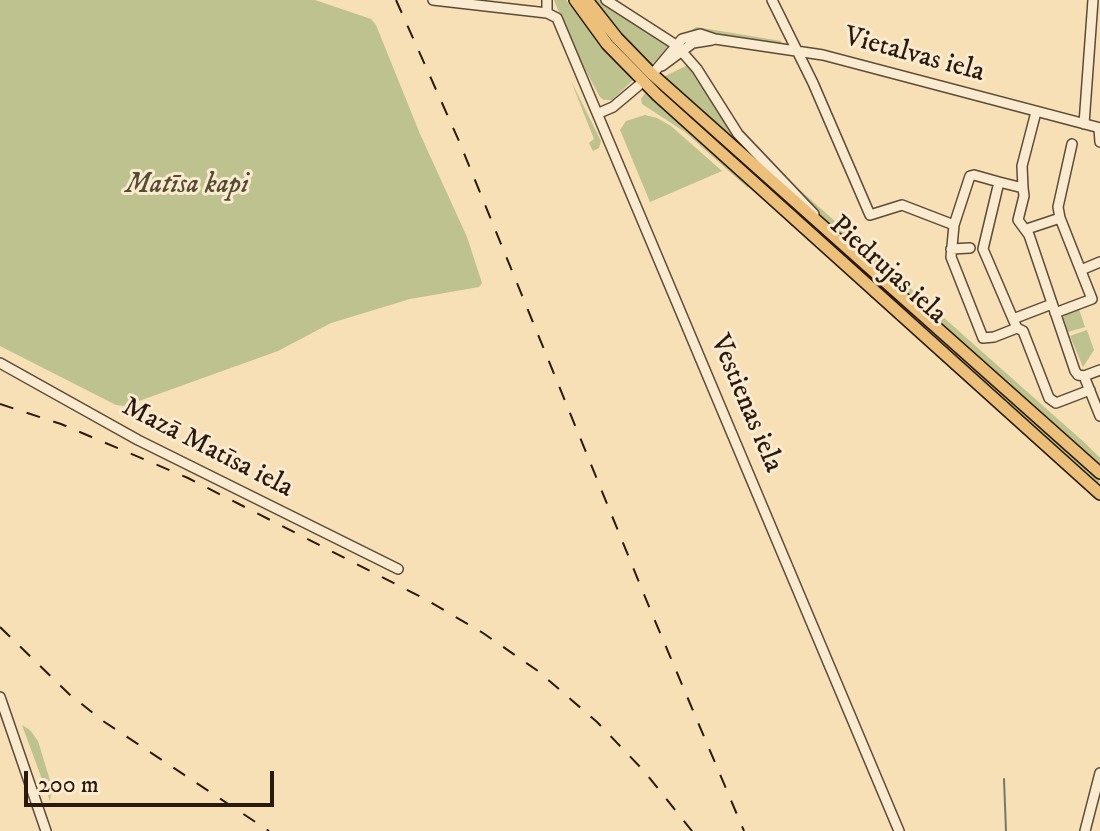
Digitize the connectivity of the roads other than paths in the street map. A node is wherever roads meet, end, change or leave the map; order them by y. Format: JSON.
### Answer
{"nodes":[{"id":1,"x":433,"y":0,"type":"edge"},
{"id":2,"x":547,"y":0,"type":"edge"},
{"id":3,"x":575,"y":0,"type":"edge"},
{"id":4,"x":587,"y":0,"type":"edge"},
{"id":5,"x":606,"y":0,"type":"edge"},
{"id":6,"x":772,"y":0,"type":"edge"},
{"id":7,"x":1093,"y":0,"type":"edge"},
{"id":8,"x":547,"y":13,"type":"junction"},
{"id":9,"x":679,"y":49,"type":"junction"},
{"id":10,"x":797,"y":51,"type":"junction"},
{"id":11,"x":645,"y":80,"type":"junction"},
{"id":12,"x":1036,"y":112,"type":"junction"},
{"id":13,"x":599,"y":113,"type":"junction"},
{"id":14,"x":1084,"y":124,"type":"junction"},
{"id":15,"x":1100,"y":128,"type":"edge"},
{"id":16,"x":1100,"y":142,"type":"edge"},
{"id":17,"x":1072,"y":144,"type":"dead end"},
{"id":18,"x":999,"y":182,"type":"junction"},
{"id":19,"x":1023,"y":188,"type":"junction"},
{"id":20,"x":1060,"y":218,"type":"junction"},
{"id":21,"x":954,"y":225,"type":"junction"},
{"id":22,"x":826,"y":229,"type":"junction"},
{"id":23,"x":1027,"y":229,"type":"junction"},
{"id":24,"x":976,"y":248,"type":"junction"},
{"id":25,"x":951,"y":249,"type":"junction"},
{"id":26,"x":1100,"y":262,"type":"edge"},
{"id":27,"x":1081,"y":270,"type":"junction"},
{"id":28,"x":1054,"y":309,"type":"junction"},
{"id":29,"x":1015,"y":323,"type":"junction"},
{"id":30,"x":0,"y":363,"type":"edge"},
{"id":31,"x":1100,"y":370,"type":"edge"},
{"id":32,"x":1084,"y":376,"type":"junction"},
{"id":33,"x":1090,"y":390,"type":"junction"},
{"id":34,"x":1100,"y":416,"type":"edge"},
{"id":35,"x":1100,"y":473,"type":"edge"},
{"id":36,"x":1100,"y":494,"type":"edge"},
{"id":37,"x":398,"y":569,"type":"dead end"},
{"id":38,"x":0,"y":697,"type":"edge"},
{"id":39,"x":1100,"y":773,"type":"edge"},
{"id":40,"x":46,"y":831,"type":"edge"},
{"id":41,"x":899,"y":831,"type":"edge"},
{"id":42,"x":1085,"y":831,"type":"edge"}],
"edges":[{"from":1,"to":8,"type":"street"},
{"from":2,"to":8,"type":"street"},
{"from":3,"to":11,"type":"main road"},
{"from":4,"to":11,"type":"main road"},
{"from":5,"to":9,"type":"street"},
{"from":6,"to":10,"type":"street"},
{"from":7,"to":14,"type":"street"},
{"from":8,"to":13,"type":"street","name":"Vestienas iela"},
{"from":9,"to":10,"type":"street","name":"Vietalvas iela"},
{"from":9,"to":22,"type":"street"},
{"from":10,"to":12,"type":"street","name":"Vietalvas iela"},
{"from":10,"to":21,"type":"street"},
{"from":11,"to":13,"type":"street"},
{"from":11,"to":22,"type":"main road","name":"Piedrujas iela"},
{"from":11,"to":36,"type":"main road","name":"Piedrujas iela"},
{"from":12,"to":14,"type":"street","name":"Vietalvas iela"},
{"from":12,"to":19,"type":"street"},
{"from":13,"to":41,"type":"street","name":"Vestienas iela"},
{"from":14,"to":15,"type":"street","name":"Vietalvas iela"},
{"from":15,"to":16,"type":"street"},
{"from":17,"to":20,"type":"street"},
{"from":18,"to":19,"type":"street"},
{"from":18,"to":21,"type":"street"},
{"from":18,"to":24,"type":"street"},
{"from":19,"to":23,"type":"street"},
{"from":20,"to":23,"type":"street"},
{"from":20,"to":27,"type":"street"},
{"from":21,"to":25,"type":"street"},
{"from":22,"to":35,"type":"main road","name":"Piedrujas iela"},
{"from":23,"to":28,"type":"street"},
{"from":24,"to":25,"type":"street"},
{"from":24,"to":29,"type":"street"},
{"from":25,"to":29,"type":"street"},
{"from":26,"to":27,"type":"street"},
{"from":27,"to":28,"type":"street"},
{"from":28,"to":29,"type":"street"},
{"from":28,"to":32,"type":"street"},
{"from":29,"to":33,"type":"street"},
{"from":30,"to":37,"type":"street","name":"Mazā Matīsa iela"},
{"from":31,"to":32,"type":"street"},
{"from":32,"to":33,"type":"street"},
{"from":33,"to":34,"type":"street"},
{"from":38,"to":40,"type":"street"},
{"from":39,"to":42,"type":"street"}]}
